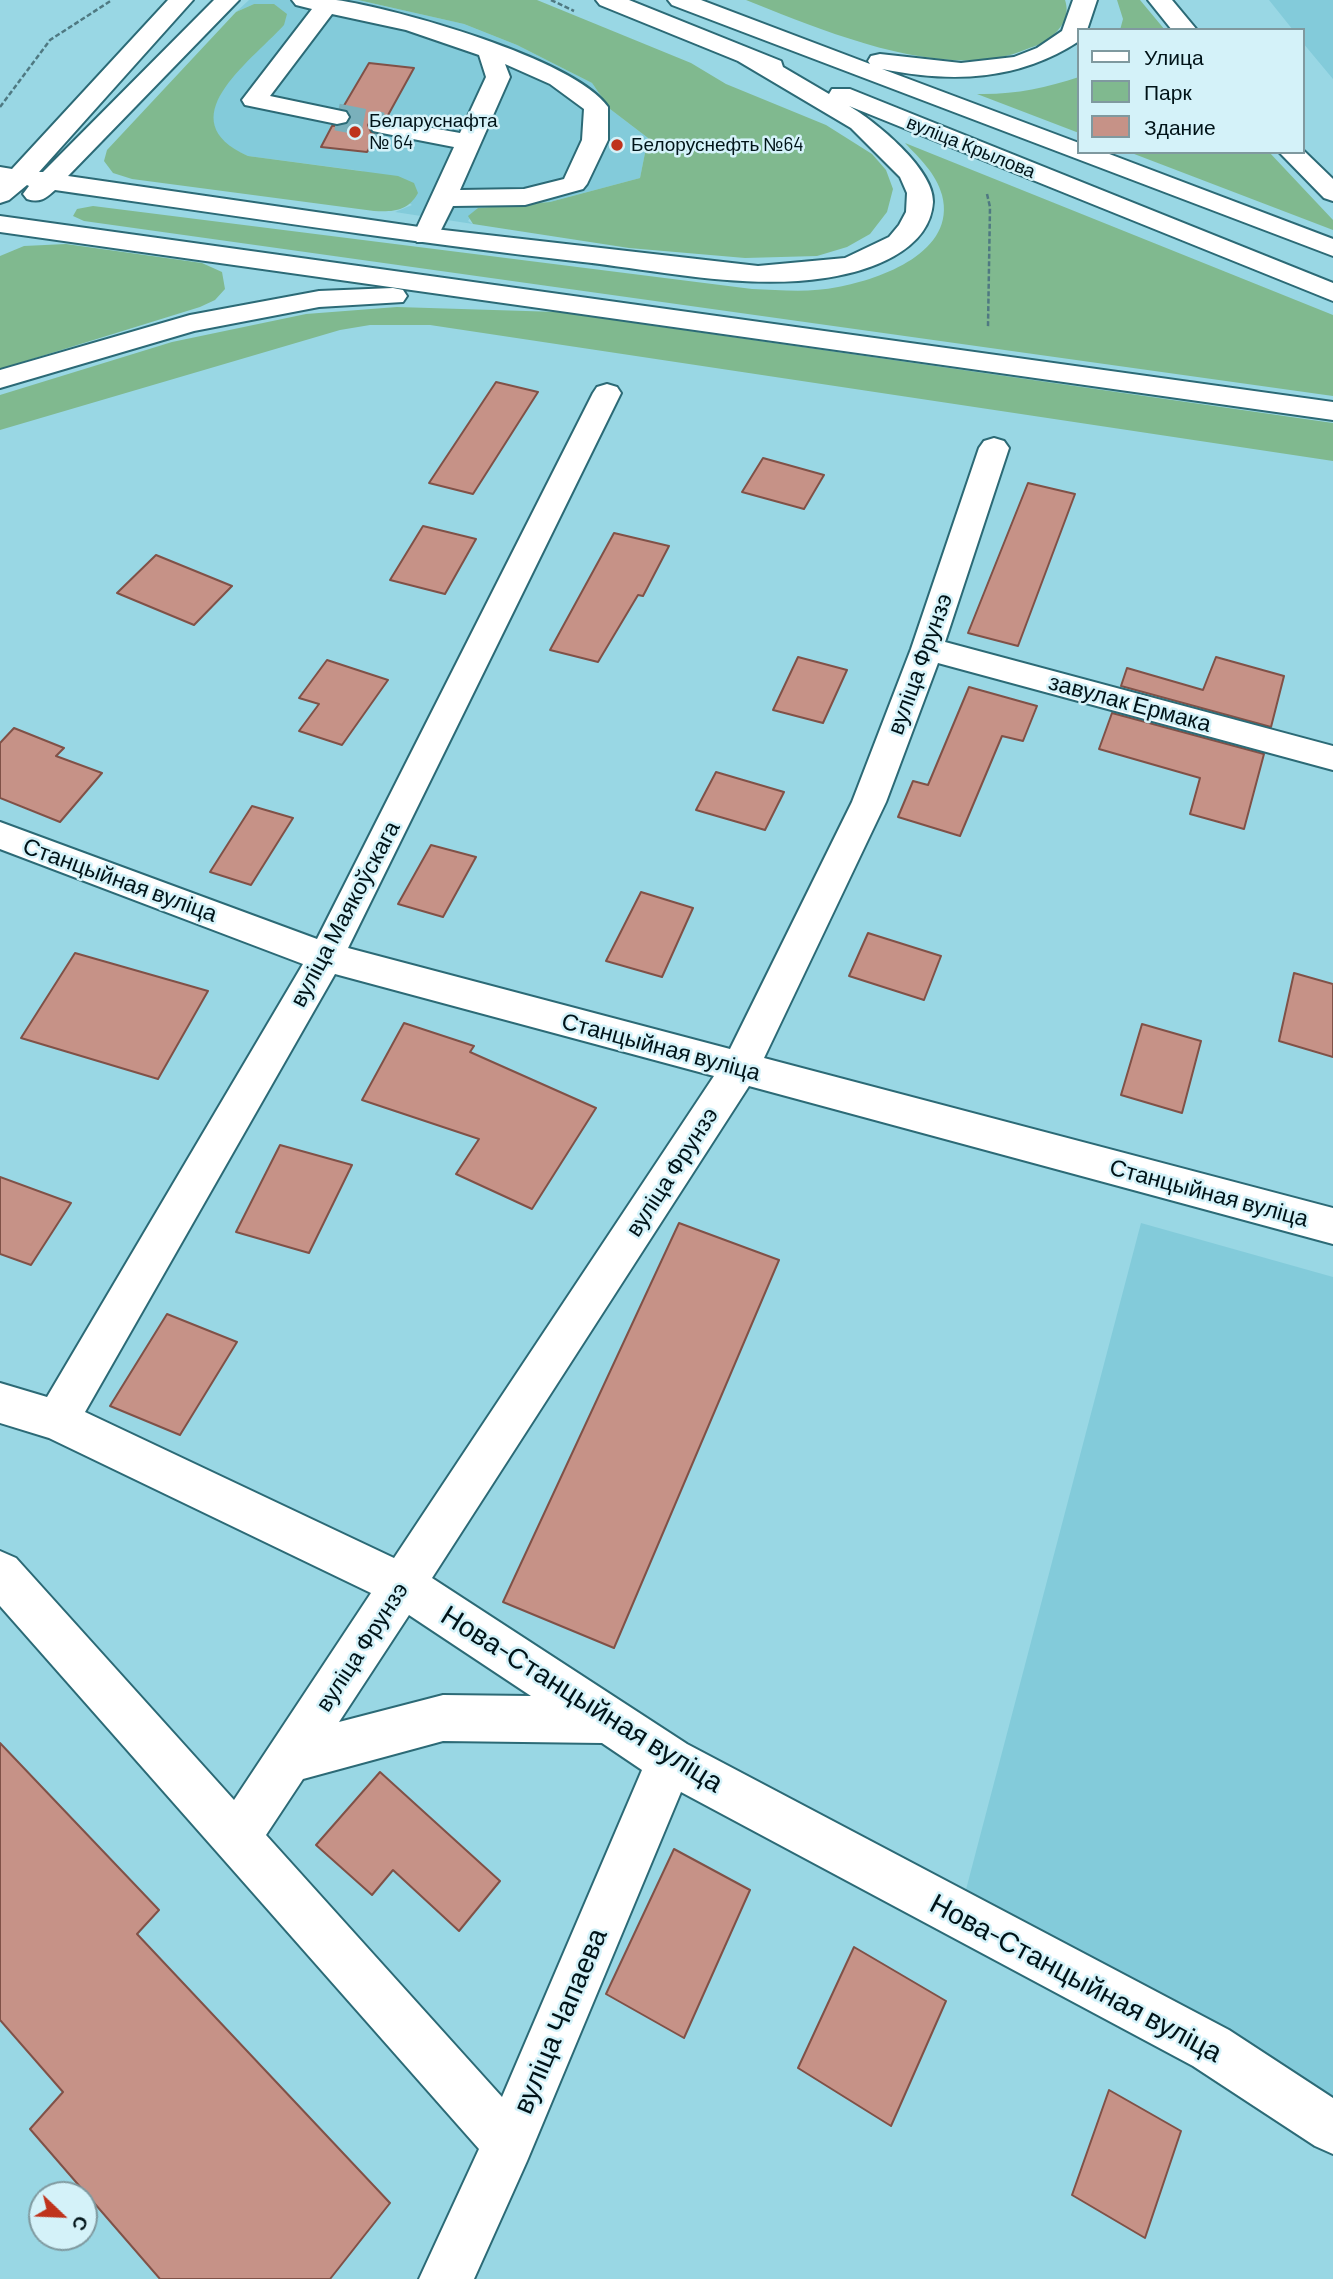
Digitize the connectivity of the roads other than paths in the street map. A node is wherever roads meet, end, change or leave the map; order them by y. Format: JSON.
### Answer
{"nodes":[{"id":1,"x":181,"y":0,"type":"edge"},
{"id":2,"x":227,"y":0,"type":"edge"},
{"id":3,"x":608,"y":0,"type":"edge"},
{"id":4,"x":680,"y":0,"type":"edge"},
{"id":5,"x":1085,"y":0,"type":"edge"},
{"id":6,"x":1160,"y":0,"type":"edge"},
{"id":7,"x":315,"y":3,"type":"edge"},
{"id":8,"x":1183,"y":28,"type":"edge"},
{"id":9,"x":773,"y":36,"type":"junction"},
{"id":10,"x":489,"y":51,"type":"junction"},
{"id":11,"x":747,"y":57,"type":"junction"},
{"id":12,"x":337,"y":117,"type":"tunnel mouth"},
{"id":13,"x":382,"y":126,"type":"tunnel mouth"},
{"id":14,"x":468,"y":142,"type":"junction"},
{"id":15,"x":1078,"y":152,"type":"edge"},
{"id":16,"x":1084,"y":154,"type":"edge"},
{"id":17,"x":1293,"y":154,"type":"edge"},
{"id":18,"x":11,"y":176,"type":"edge"},
{"id":19,"x":50,"y":183,"type":"junction"},
{"id":20,"x":1333,"y":193,"type":"edge"},
{"id":21,"x":0,"y":195,"type":"edge"},
{"id":22,"x":443,"y":198,"type":"junction"},
{"id":23,"x":1,"y":224,"type":"edge"},
{"id":24,"x":426,"y":236,"type":"junction"},
{"id":25,"x":1333,"y":248,"type":"edge"},
{"id":26,"x":498,"y":292,"type":"junction"},
{"id":27,"x":1333,"y":293,"type":"edge"},
{"id":28,"x":0,"y":379,"type":"edge"},
{"id":29,"x":607,"y":393,"type":"dead end"},
{"id":30,"x":1333,"y":411,"type":"edge"},
{"id":31,"x":994,"y":448,"type":"dead end"},
{"id":32,"x":927,"y":649,"type":"junction"},
{"id":33,"x":1333,"y":758,"type":"edge"},
{"id":34,"x":0,"y":835,"type":"edge"},
{"id":35,"x":326,"y":957,"type":"junction"},
{"id":36,"x":740,"y":1068,"type":"junction"},
{"id":37,"x":1333,"y":1226,"type":"edge"},
{"id":38,"x":0,"y":1403,"type":"edge"},
{"id":39,"x":57,"y":1420,"type":"junction"},
{"id":40,"x":0,"y":1573,"type":"edge"},
{"id":41,"x":402,"y":1586,"type":"junction"},
{"id":42,"x":608,"y":1720,"type":"junction"},
{"id":43,"x":289,"y":1759,"type":"junction"},
{"id":44,"x":670,"y":1761,"type":"junction"},
{"id":45,"x":237,"y":1838,"type":"junction"},
{"id":46,"x":1333,"y":2128,"type":"edge"},
{"id":47,"x":509,"y":2143,"type":"junction"},
{"id":48,"x":446,"y":2279,"type":"edge"}],
"edges":[{"from":1,"to":18,"type":"main road"},
{"from":2,"to":19,"type":"main road"},
{"from":3,"to":11,"type":"main road","name":"вуліца Крылова"},
{"from":4,"to":9,"type":"main road","name":"вуліца Крылова"},
{"from":5,"to":9,"type":"main road"},
{"from":6,"to":8,"type":"main road"},
{"from":7,"to":10,"type":"main road"},
{"from":7,"to":12,"type":"main road"},
{"from":9,"to":15,"type":"main road","name":"вуліца Крылова"},
{"from":10,"to":14,"type":"main road"},
{"from":10,"to":22,"type":"main road"},
{"from":11,"to":24,"type":"main road"},
{"from":11,"to":27,"type":"main road","name":"вуліца Крылова"},
{"from":13,"to":14,"type":"main road"},
{"from":14,"to":22,"type":"main road"},
{"from":16,"to":25,"type":"main road","name":"вуліца Крылова"},
{"from":17,"to":20,"type":"main road"},
{"from":18,"to":19,"type":"main road"},
{"from":18,"to":21,"type":"main road"},
{"from":19,"to":23,"type":"main road"},
{"from":19,"to":24,"type":"main road"},
{"from":22,"to":24,"type":"main road"},
{"from":23,"to":26,"type":"main road"},
{"from":26,"to":28,"type":"main road"},
{"from":26,"to":30,"type":"main road"},
{"from":29,"to":35,"type":"main road","name":"вуліца Маякоўскага"},
{"from":31,"to":32,"type":"main road","name":"вуліца Фрунзэ"},
{"from":32,"to":33,"type":"main road","name":"завулак Ермака"},
{"from":32,"to":36,"type":"main road","name":"вуліца Фрунзэ"},
{"from":34,"to":35,"type":"main road","name":"Станцыйная вуліца"},
{"from":35,"to":36,"type":"main road","name":"Станцыйная вуліца"},
{"from":35,"to":39,"type":"main road","name":"вуліца Маякоўскага"},
{"from":36,"to":37,"type":"main road","name":"Станцыйная вуліца"},
{"from":36,"to":41,"type":"main road","name":"вуліца Фрунзэ"},
{"from":38,"to":39,"type":"main road","name":"Нова-Станцыйная вуліца"},
{"from":39,"to":41,"type":"main road","name":"Нова-Станцыйная вуліца"},
{"from":40,"to":45,"type":"main road"},
{"from":41,"to":42,"type":"main road","name":"Нова-Станцыйная вуліца"},
{"from":41,"to":43,"type":"main road","name":"вуліца Фрунзэ"},
{"from":42,"to":43,"type":"main road"},
{"from":42,"to":44,"type":"main road","name":"Нова-Станцыйная вуліца"},
{"from":43,"to":45,"type":"main road","name":"вуліца Фрунзэ"},
{"from":44,"to":46,"type":"main road","name":"Нова-Станцыйная вуліца"},
{"from":44,"to":47,"type":"main road","name":"вуліца Чапаева"},
{"from":45,"to":47,"type":"main road"},
{"from":47,"to":48,"type":"main road","name":"вуліца Чапаева"}]}
